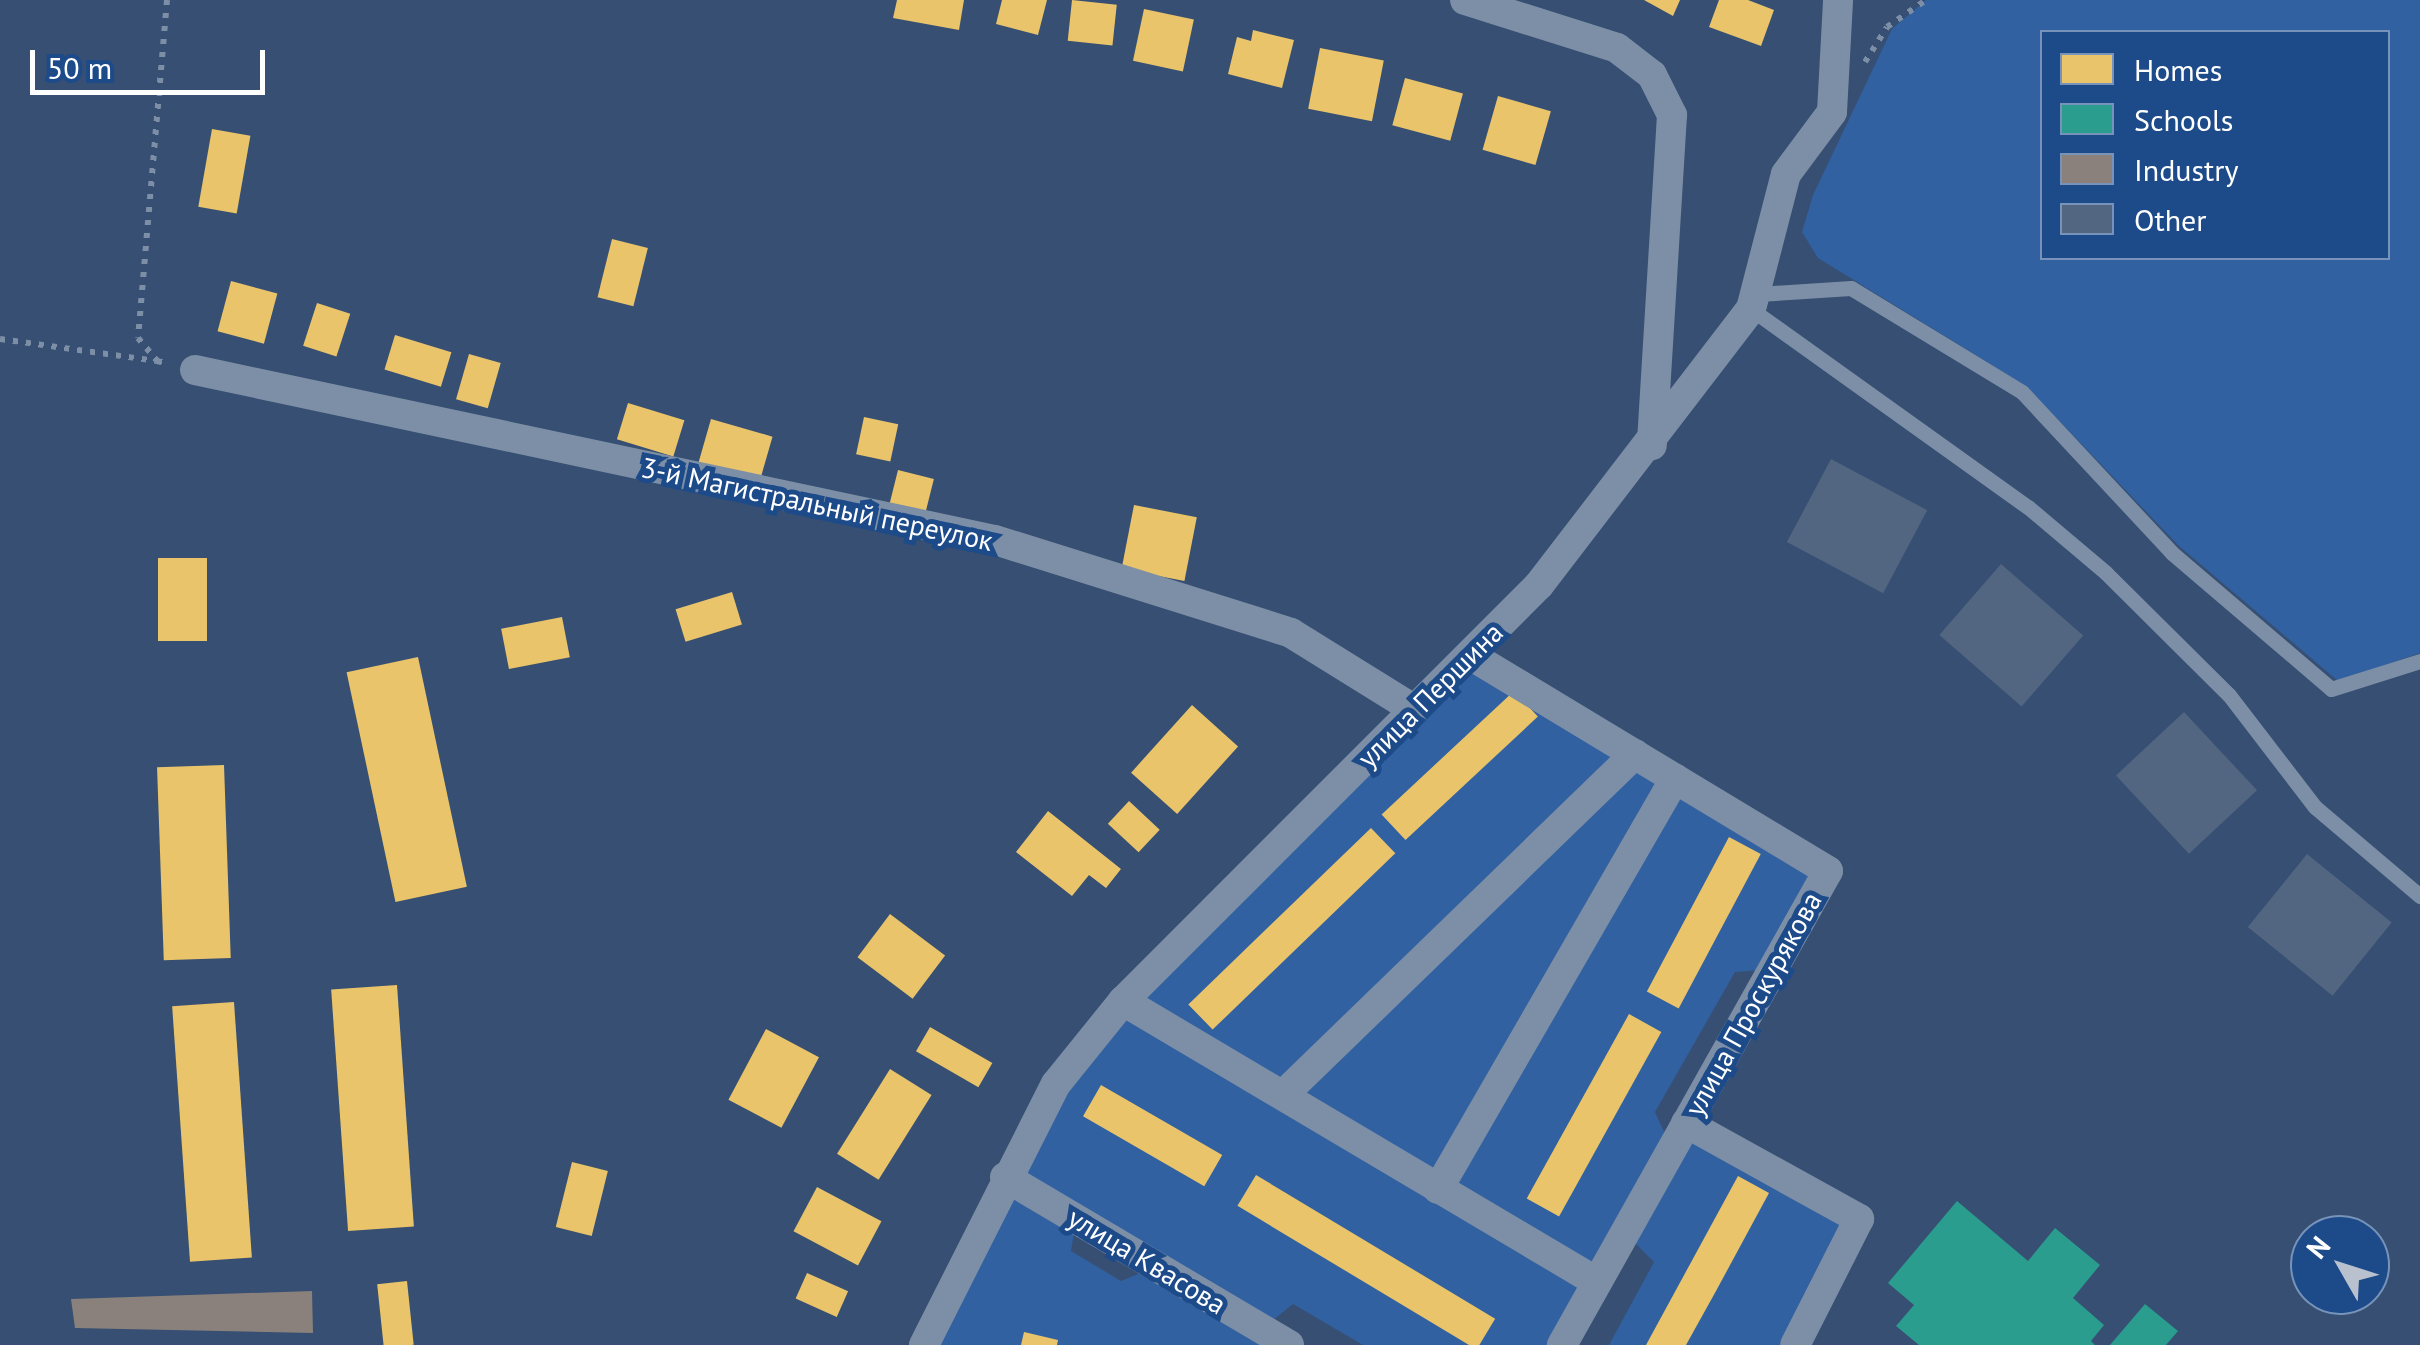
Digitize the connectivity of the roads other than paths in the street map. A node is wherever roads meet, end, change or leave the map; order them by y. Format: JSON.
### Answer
{"nodes":[{"id":1,"x":1465,"y":0,"type":"edge"},
{"id":2,"x":1838,"y":0,"type":"edge"},
{"id":3,"x":1755,"y":302,"type":"junction"},
{"id":4,"x":195,"y":370,"type":"road end"},
{"id":5,"x":1652,"y":446,"type":"junction"},
{"id":6,"x":1470,"y":655,"type":"junction"},
{"id":7,"x":2420,"y":662,"type":"edge"},
{"id":8,"x":1414,"y":710,"type":"junction"},
{"id":9,"x":1635,"y":754,"type":"junction"},
{"id":10,"x":1674,"y":778,"type":"junction"},
{"id":11,"x":2420,"y":896,"type":"edge"},
{"id":12,"x":1123,"y":1002,"type":"junction"},
{"id":13,"x":1283,"y":1095,"type":"junction"},
{"id":14,"x":1686,"y":1123,"type":"junction"},
{"id":15,"x":1005,"y":1178,"type":"junction"},
{"id":16,"x":1438,"y":1189,"type":"junction"},
{"id":17,"x":1597,"y":1282,"type":"junction"},
{"id":18,"x":924,"y":1345,"type":"edge"},
{"id":19,"x":1288,"y":1345,"type":"edge"},
{"id":20,"x":1562,"y":1345,"type":"edge"},
{"id":21,"x":1794,"y":1345,"type":"edge"}],
"edges":[{"from":1,"to":5,"type":"street"},
{"from":2,"to":3,"type":"street","name":"улица Першина"},
{"from":3,"to":5,"type":"street","name":"улица Першина"},
{"from":3,"to":7,"type":"lane"},
{"from":3,"to":11,"type":"lane"},
{"from":4,"to":8,"type":"street","name":"3-й Магистральный переулок"},
{"from":5,"to":6,"type":"street","name":"улица Першина"},
{"from":6,"to":8,"type":"street","name":"улица Першина"},
{"from":6,"to":9,"type":"street","name":"улица Проскурякова"},
{"from":8,"to":12,"type":"street","name":"улица Першина"},
{"from":9,"to":10,"type":"street","name":"улица Проскурякова"},
{"from":9,"to":13,"type":"street"},
{"from":10,"to":14,"type":"street","name":"улица Проскурякова"},
{"from":10,"to":16,"type":"street"},
{"from":12,"to":13,"type":"street"},
{"from":12,"to":15,"type":"street","name":"улица Першина"},
{"from":13,"to":16,"type":"street"},
{"from":14,"to":17,"type":"street","name":"улица Проскурякова"},
{"from":14,"to":21,"type":"street"},
{"from":15,"to":18,"type":"street","name":"улица Першина"},
{"from":15,"to":19,"type":"street","name":"улица Квасова"},
{"from":16,"to":17,"type":"street"},
{"from":17,"to":20,"type":"street","name":"улица Проскурякова"}]}
